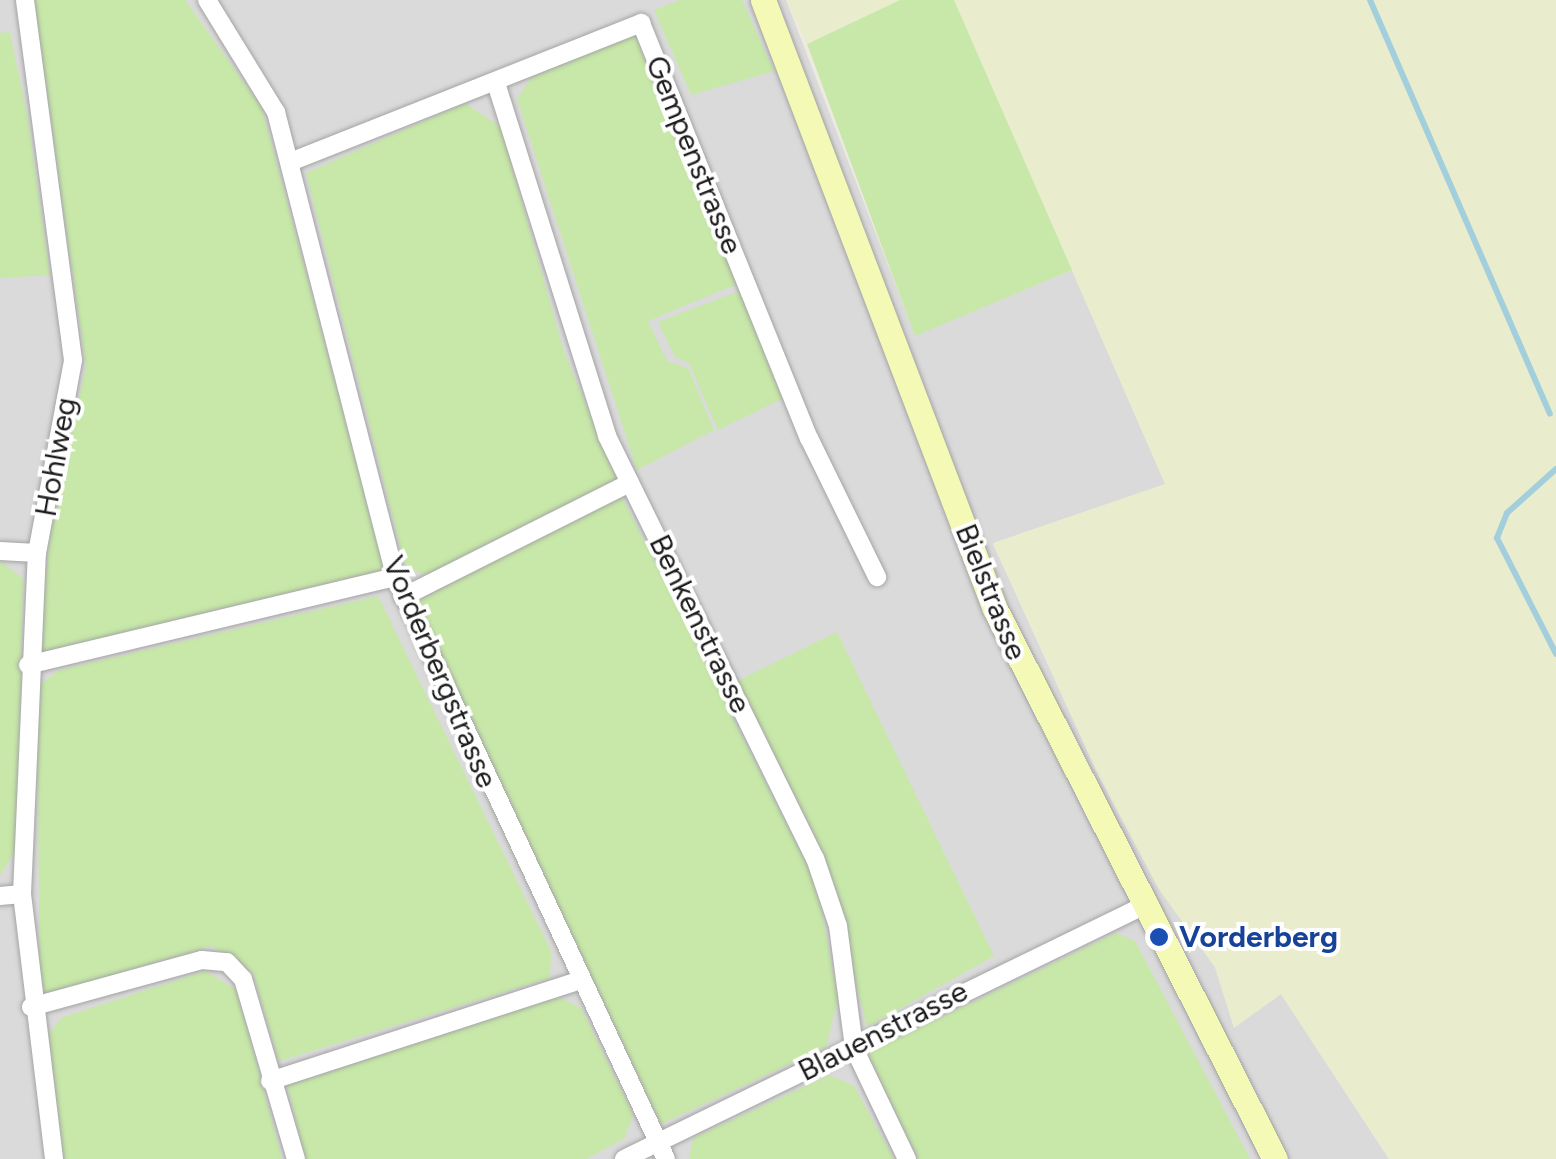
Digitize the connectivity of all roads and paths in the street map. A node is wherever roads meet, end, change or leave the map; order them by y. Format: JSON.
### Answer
{"nodes":[{"id":1,"x":25,"y":0,"type":"edge"},
{"id":2,"x":208,"y":0,"type":"edge"},
{"id":3,"x":764,"y":0,"type":"edge"},
{"id":4,"x":496,"y":84,"type":"junction"},
{"id":5,"x":290,"y":162,"type":"junction"},
{"id":6,"x":630,"y":483,"type":"junction"},
{"id":7,"x":0,"y":551,"type":"edge"},
{"id":8,"x":38,"y":553,"type":"junction"},
{"id":9,"x":877,"y":576,"type":"dead end"},
{"id":10,"x":395,"y":577,"type":"junction"},
{"id":11,"x":404,"y":597,"type":"junction"},
{"id":12,"x":28,"y":666,"type":"junction"},
{"id":13,"x":22,"y":894,"type":"junction"},
{"id":14,"x":0,"y":896,"type":"edge"},
{"id":15,"x":1142,"y":906,"type":"junction"},
{"id":16,"x":580,"y":980,"type":"junction"},
{"id":17,"x":32,"y":1007,"type":"junction"},
{"id":18,"x":854,"y":1048,"type":"junction"},
{"id":19,"x":270,"y":1081,"type":"junction"},
{"id":20,"x":662,"y":1150,"type":"edge"},
{"id":21,"x":54,"y":1159,"type":"edge"},
{"id":22,"x":296,"y":1159,"type":"edge"},
{"id":23,"x":624,"y":1159,"type":"edge"},
{"id":24,"x":907,"y":1159,"type":"edge"},
{"id":25,"x":1275,"y":1159,"type":"edge"}],
"edges":[{"from":1,"to":8,"type":"street","name":"Hohlweg"},
{"from":2,"to":5,"type":"street","name":"Vorderbergstrasse"},
{"from":3,"to":15,"type":"main road","name":"Bielstrasse"},
{"from":4,"to":5,"type":"street","name":"Gempenstrasse"},
{"from":4,"to":6,"type":"street","name":"Benkenstrasse"},
{"from":4,"to":9,"type":"street","name":"Gempenstrasse"},
{"from":5,"to":10,"type":"street","name":"Vorderbergstrasse"},
{"from":6,"to":11,"type":"street"},
{"from":6,"to":18,"type":"street","name":"Benkenstrasse"},
{"from":7,"to":8,"type":"street"},
{"from":8,"to":12,"type":"street","name":"Hohlweg"},
{"from":10,"to":11,"type":"street","name":"Vorderbergstrasse"},
{"from":10,"to":12,"type":"street"},
{"from":11,"to":16,"type":"street","name":"Vorderbergstrasse"},
{"from":12,"to":13,"type":"street","name":"Hohlweg"},
{"from":13,"to":14,"type":"street"},
{"from":13,"to":17,"type":"street","name":"Hohlweg"},
{"from":15,"to":18,"type":"street","name":"Blauenstrasse"},
{"from":15,"to":25,"type":"main road","name":"Bielstrasse"},
{"from":16,"to":19,"type":"street"},
{"from":16,"to":20,"type":"street","name":"Vorderbergstrasse"},
{"from":17,"to":19,"type":"street"},
{"from":17,"to":21,"type":"street","name":"Hohlweg"},
{"from":18,"to":20,"type":"street","name":"Blauenstrasse"},
{"from":18,"to":24,"type":"street","name":"Benkenstrasse"},
{"from":19,"to":22,"type":"street"},
{"from":20,"to":23,"type":"street","name":"Blauenstrasse"}]}
